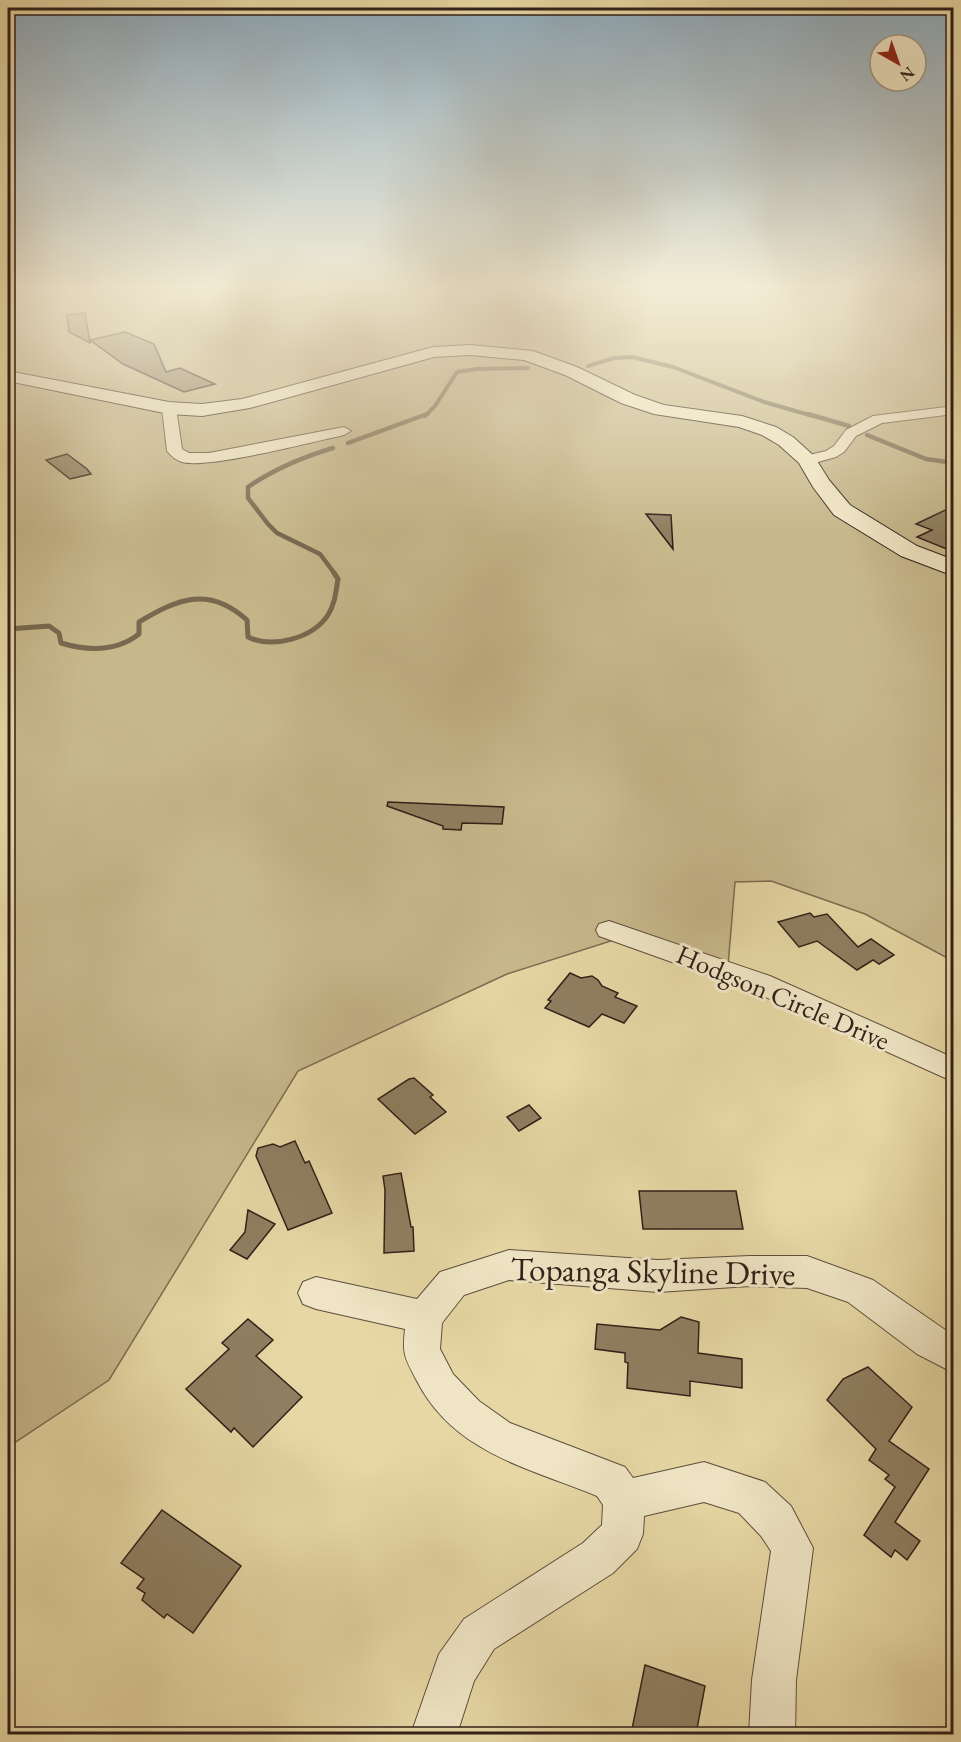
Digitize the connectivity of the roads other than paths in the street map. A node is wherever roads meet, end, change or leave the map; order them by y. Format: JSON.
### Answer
{"nodes":[{"id":1,"x":366,"y":370,"type":"edge"},
{"id":2,"x":567,"y":370,"type":"edge"},
{"id":3,"x":8,"y":376,"type":"edge"},
{"id":4,"x":169,"y":408,"type":"junction"},
{"id":5,"x":954,"y":410,"type":"edge"},
{"id":6,"x":344,"y":431,"type":"dead end"},
{"id":7,"x":807,"y":460,"type":"junction"},
{"id":8,"x":954,"y":569,"type":"edge"},
{"id":9,"x":609,"y":930,"type":"dead end"},
{"id":10,"x":954,"y":1071,"type":"edge"},
{"id":11,"x":316,"y":1293,"type":"dead end"},
{"id":12,"x":425,"y":1317,"type":"junction"},
{"id":13,"x":954,"y":1356,"type":"edge"},
{"id":14,"x":624,"y":1500,"type":"junction"},
{"id":15,"x":434,"y":1734,"type":"edge"},
{"id":16,"x":772,"y":1734,"type":"edge"}],
"edges":[{"from":1,"to":4,"type":"main road"},
{"from":2,"to":7,"type":"main road"},
{"from":3,"to":4,"type":"main road"},
{"from":4,"to":6,"type":"street"},
{"from":5,"to":7,"type":"street"},
{"from":7,"to":8,"type":"main road"},
{"from":9,"to":10,"type":"street","name":"Hodgson Circle Drive"},
{"from":11,"to":12,"type":"street"},
{"from":12,"to":13,"type":"street","name":"Topanga Skyline Drive"},
{"from":12,"to":14,"type":"street"},
{"from":14,"to":15,"type":"street"},
{"from":14,"to":16,"type":"street"}]}
